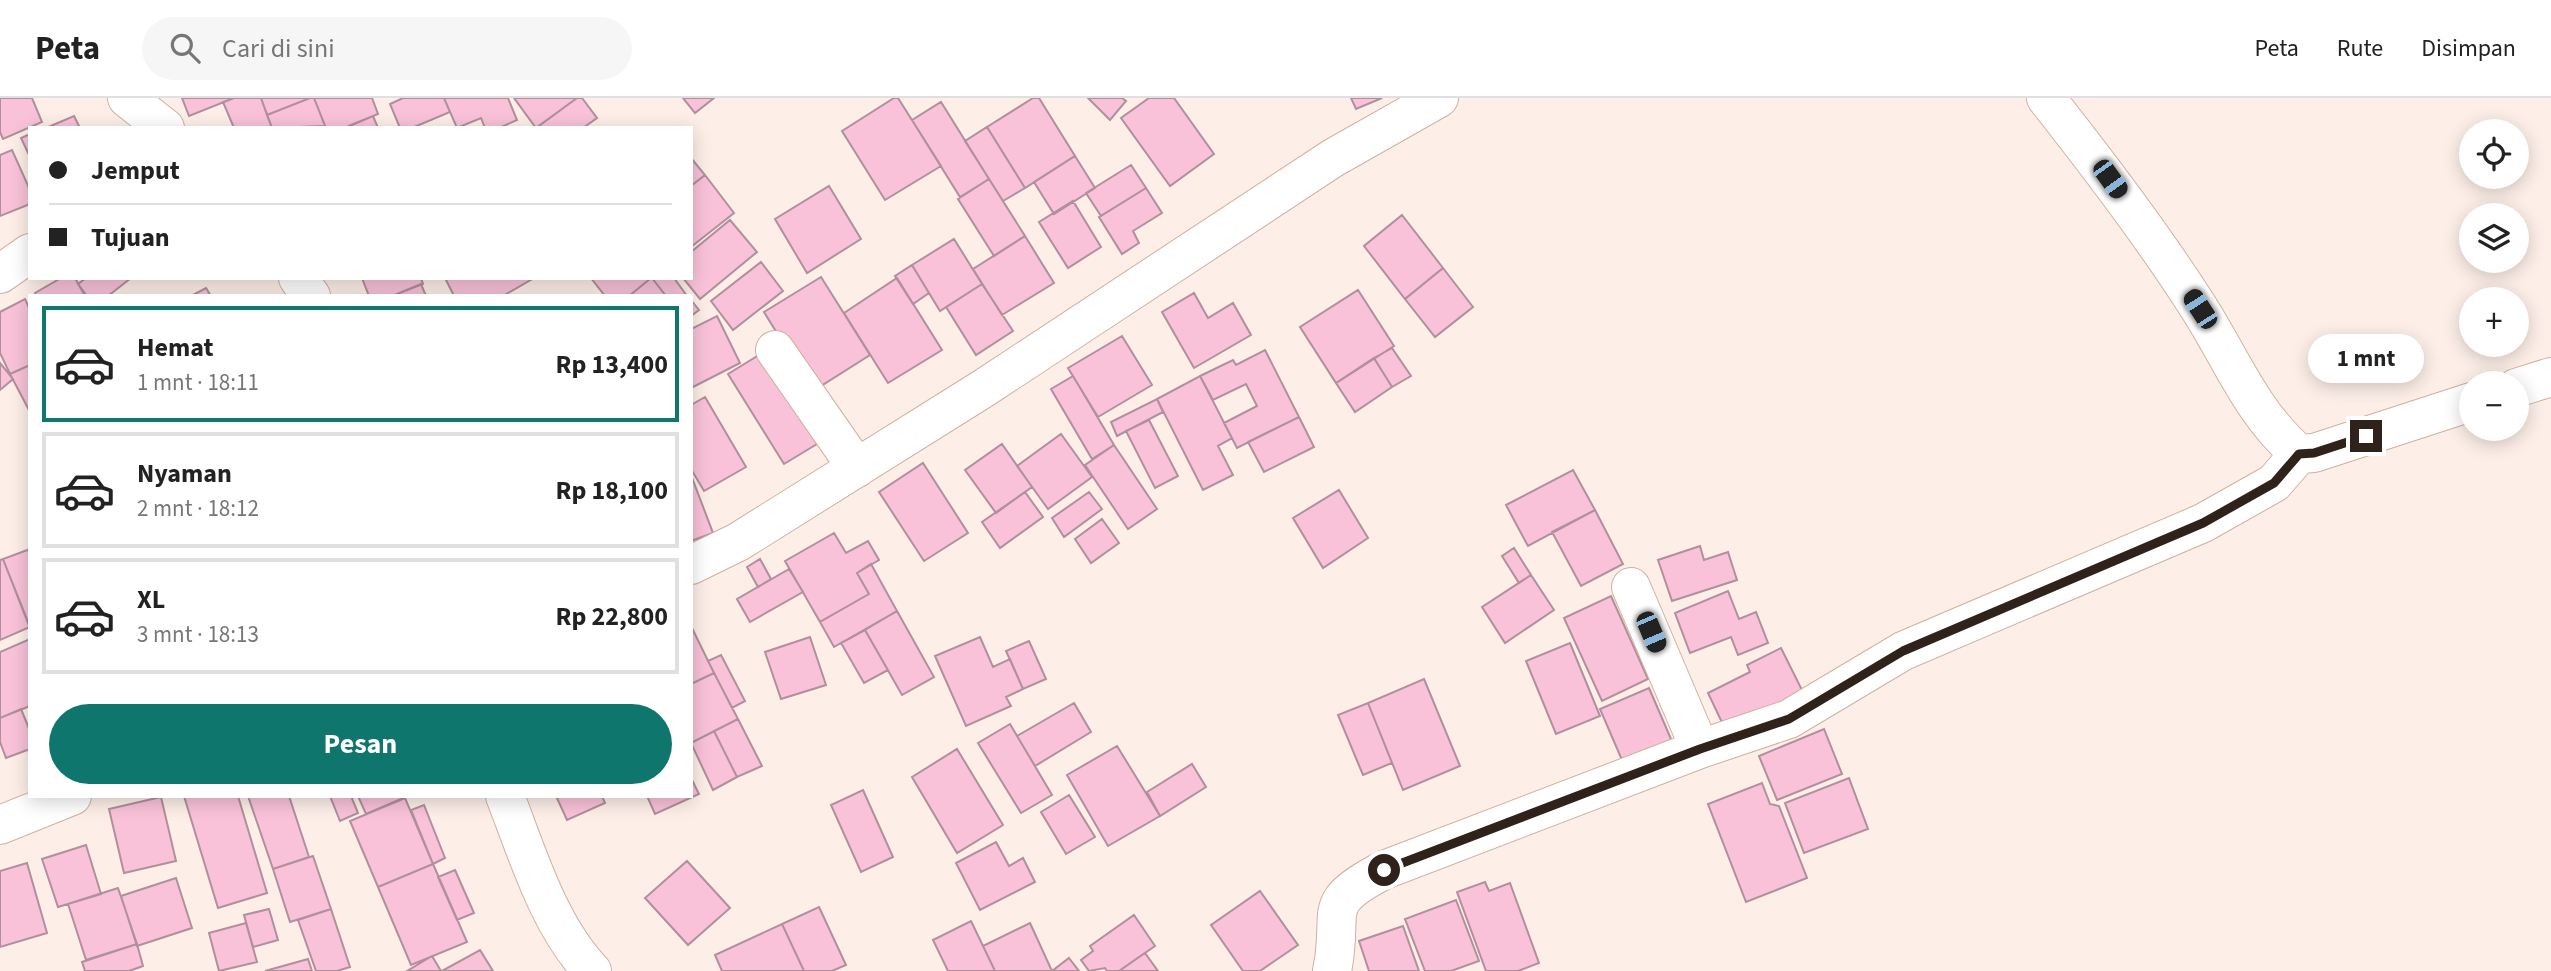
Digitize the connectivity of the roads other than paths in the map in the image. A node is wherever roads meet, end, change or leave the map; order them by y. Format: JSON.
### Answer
{"nodes":[{"id":1,"x":128,"y":98,"type":"edge"},
{"id":2,"x":1439,"y":98,"type":"edge"},
{"id":3,"x":2046,"y":98,"type":"edge"},
{"id":4,"x":163,"y":126,"type":"edge"},
{"id":5,"x":28,"y":254,"type":"edge"},
{"id":6,"x":0,"y":275,"type":"edge"},
{"id":7,"x":775,"y":350,"type":"dead end"},
{"id":8,"x":2551,"y":377,"type":"edge"},
{"id":9,"x":2529,"y":384,"type":"edge"},
{"id":10,"x":2459,"y":406,"type":"edge"},
{"id":11,"x":2299,"y":454,"type":"junction"},
{"id":12,"x":857,"y":468,"type":"junction"},
{"id":13,"x":693,"y":564,"type":"edge"},
{"id":14,"x":1631,"y":587,"type":"dead end"},
{"id":15,"x":1700,"y":749,"type":"junction"},
{"id":16,"x":67,"y":798,"type":"edge"},
{"id":17,"x":506,"y":798,"type":"edge"},
{"id":18,"x":0,"y":825,"type":"edge"},
{"id":19,"x":592,"y":971,"type":"edge"},
{"id":20,"x":1332,"y":971,"type":"edge"}],
"edges":[{"from":1,"to":4,"type":"street"},
{"from":2,"to":12,"type":"street"},
{"from":3,"to":11,"type":"street"},
{"from":5,"to":6,"type":"street"},
{"from":7,"to":12,"type":"street"},
{"from":8,"to":9,"type":"street"},
{"from":10,"to":11,"type":"street"},
{"from":11,"to":15,"type":"street"},
{"from":12,"to":13,"type":"street"},
{"from":14,"to":15,"type":"street"},
{"from":15,"to":20,"type":"street"},
{"from":16,"to":18,"type":"street"},
{"from":17,"to":19,"type":"street"}]}
